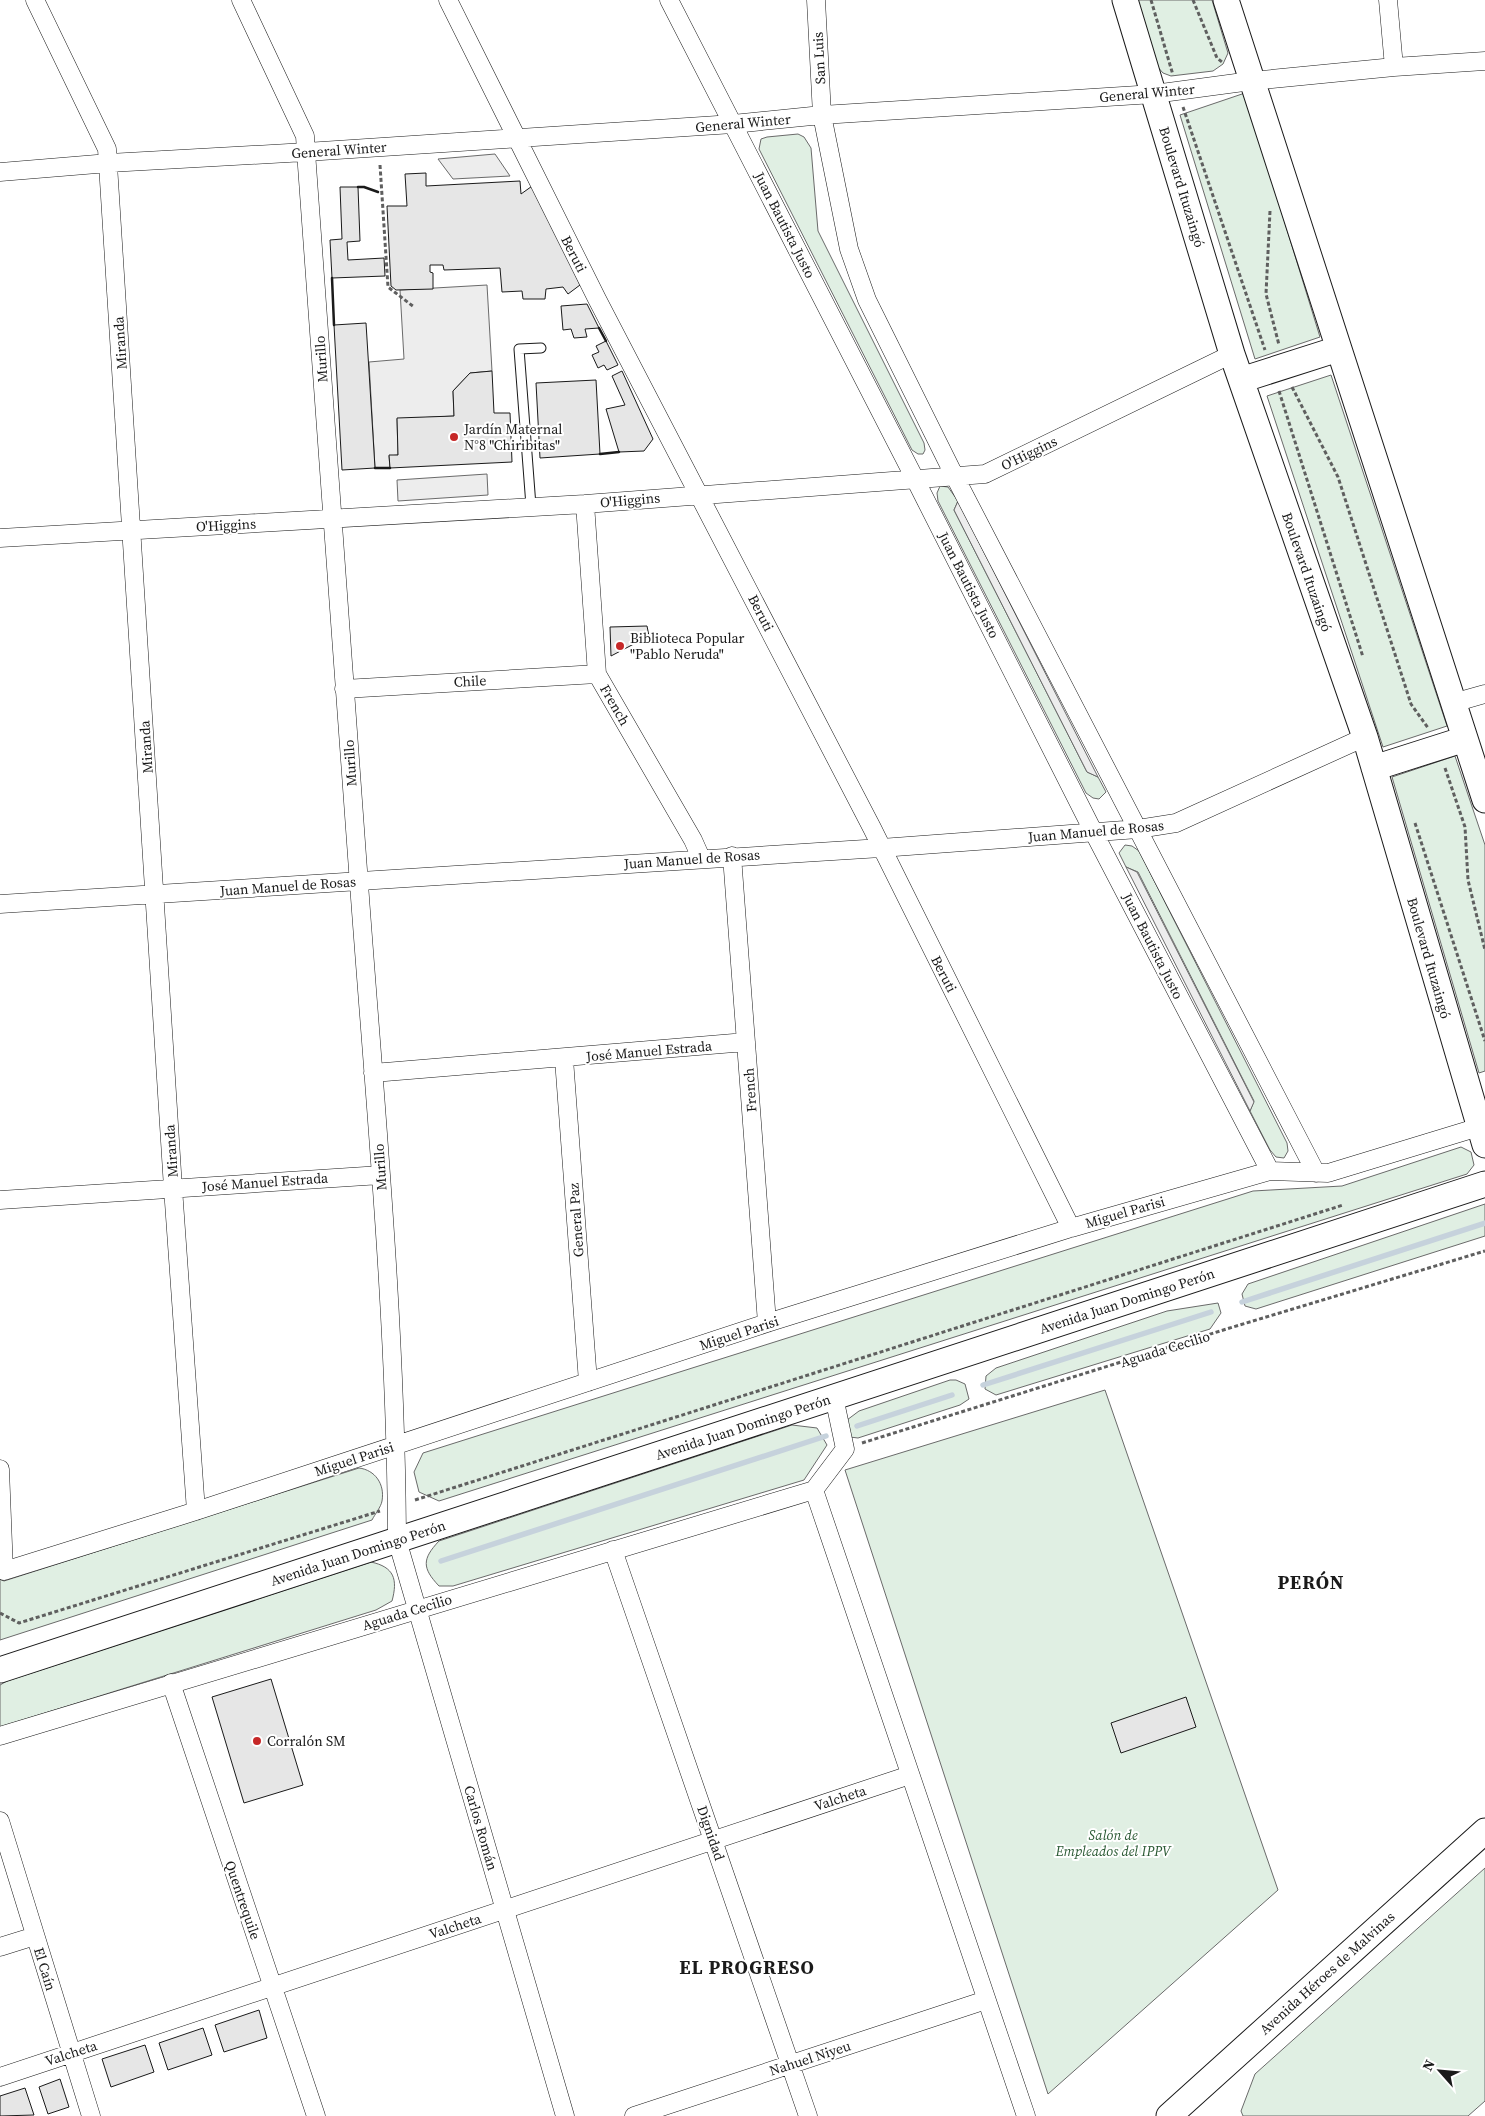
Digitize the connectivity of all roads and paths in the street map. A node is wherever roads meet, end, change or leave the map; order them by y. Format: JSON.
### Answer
{"nodes":[{"id":1,"x":35,"y":0,"type":"edge"},
{"id":2,"x":241,"y":0,"type":"edge"},
{"id":3,"x":448,"y":0,"type":"edge"},
{"id":4,"x":669,"y":0,"type":"edge"},
{"id":5,"x":816,"y":0,"type":"edge"},
{"id":6,"x":1125,"y":0,"type":"edge"},
{"id":7,"x":1151,"y":0,"type":"edge"},
{"id":8,"x":1193,"y":0,"type":"edge"},
{"id":9,"x":1226,"y":0,"type":"edge"},
{"id":10,"x":1388,"y":0,"type":"edge"},
{"id":11,"x":1485,"y":62,"type":"edge"},
{"id":12,"x":1394,"y":66,"type":"junction"},
{"id":13,"x":1243,"y":82,"type":"junction"},
{"id":14,"x":1178,"y":91,"type":"junction"},
{"id":15,"x":1154,"y":94,"type":"junction"},
{"id":16,"x":822,"y":116,"type":"junction"},
{"id":17,"x":733,"y":124,"type":"junction"},
{"id":18,"x":516,"y":139,"type":"junction"},
{"id":19,"x":379,"y":147,"type":"junction"},
{"id":20,"x":306,"y":152,"type":"junction"},
{"id":21,"x":108,"y":163,"type":"junction"},
{"id":22,"x":0,"y":172,"type":"edge"},
{"id":23,"x":1270,"y":209,"type":"dead end"},
{"id":24,"x":414,"y":307,"type":"dead end"},
{"id":25,"x":541,"y":348,"type":"dead end"},
{"id":26,"x":1338,"y":349,"type":"junction"},
{"id":27,"x":1232,"y":354,"type":"junction"},
{"id":28,"x":1278,"y":368,"type":"junction"},
{"id":29,"x":1241,"y":380,"type":"junction"},
{"id":30,"x":955,"y":477,"type":"junction"},
{"id":31,"x":916,"y":479,"type":"junction"},
{"id":32,"x":700,"y":494,"type":"junction"},
{"id":33,"x":585,"y":504,"type":"junction"},
{"id":34,"x":531,"y":506,"type":"junction"},
{"id":35,"x":332,"y":519,"type":"junction"},
{"id":36,"x":132,"y":530,"type":"junction"},
{"id":37,"x":0,"y":538,"type":"edge"},
{"id":38,"x":1366,"y":666,"type":"dead end"},
{"id":39,"x":597,"y":674,"type":"junction"},
{"id":40,"x":344,"y":689,"type":"junction"},
{"id":41,"x":1485,"y":694,"type":"edge"},
{"id":42,"x":1453,"y":703,"type":"junction"},
{"id":43,"x":1365,"y":737,"type":"junction"},
{"id":44,"x":1465,"y":739,"type":"junction"},
{"id":45,"x":1440,"y":747,"type":"junction"},
{"id":46,"x":1374,"y":768,"type":"junction"},
{"id":47,"x":1485,"y":800,"type":"edge"},
{"id":48,"x":1414,"y":817,"type":"dead end"},
{"id":49,"x":1138,"y":828,"type":"junction"},
{"id":50,"x":1094,"y":833,"type":"junction"},
{"id":51,"x":881,"y":848,"type":"junction"},
{"id":52,"x":732,"y":856,"type":"junction"},
{"id":53,"x":701,"y":858,"type":"junction"},
{"id":54,"x":359,"y":881,"type":"junction"},
{"id":55,"x":155,"y":894,"type":"junction"},
{"id":56,"x":0,"y":904,"type":"edge"},
{"id":57,"x":1485,"y":950,"type":"edge"},
{"id":58,"x":1485,"y":1041,"type":"edge"},
{"id":59,"x":746,"y":1042,"type":"junction"},
{"id":60,"x":564,"y":1059,"type":"junction"},
{"id":61,"x":374,"y":1073,"type":"junction"},
{"id":62,"x":1476,"y":1086,"type":"edge"},
{"id":63,"x":1482,"y":1136,"type":"edge"},
{"id":64,"x":1270,"y":1171,"type":"junction"},
{"id":65,"x":1316,"y":1173,"type":"junction"},
{"id":66,"x":381,"y":1174,"type":"junction"},
{"id":67,"x":1485,"y":1184,"type":"edge"},
{"id":68,"x":174,"y":1188,"type":"junction"},
{"id":69,"x":0,"y":1200,"type":"edge"},
{"id":70,"x":1353,"y":1202,"type":"dead end"},
{"id":71,"x":1071,"y":1228,"type":"junction"},
{"id":72,"x":1485,"y":1251,"type":"edge"},
{"id":73,"x":768,"y":1323,"type":"junction"},
{"id":74,"x":588,"y":1382,"type":"junction"},
{"id":75,"x":834,"y":1397,"type":"junction"},
{"id":76,"x":397,"y":1445,"type":"junction"},
{"id":77,"x":845,"y":1448,"type":"junction"},
{"id":78,"x":0,"y":1468,"type":"edge"},
{"id":79,"x":814,"y":1490,"type":"junction"},
{"id":80,"x":1,"y":1496,"type":"edge"},
{"id":81,"x":397,"y":1506,"type":"junction"},
{"id":82,"x":196,"y":1511,"type":"junction"},
{"id":83,"x":397,"y":1540,"type":"junction"},
{"id":84,"x":613,"y":1550,"type":"junction"},
{"id":85,"x":418,"y":1609,"type":"junction"},
{"id":86,"x":0,"y":1613,"type":"edge"},
{"id":87,"x":0,"y":1670,"type":"edge"},
{"id":88,"x":171,"y":1683,"type":"junction"},
{"id":89,"x":0,"y":1736,"type":"edge"},
{"id":90,"x":910,"y":1775,"type":"junction"},
{"id":91,"x":0,"y":1821,"type":"edge"},
{"id":92,"x":1485,"y":1831,"type":"edge"},
{"id":93,"x":713,"y":1840,"type":"junction"},
{"id":94,"x":505,"y":1909,"type":"junction"},
{"id":95,"x":36,"y":1936,"type":"junction"},
{"id":96,"x":0,"y":1947,"type":"edge"},
{"id":97,"x":272,"y":1986,"type":"junction"},
{"id":98,"x":986,"y":2000,"type":"junction"},
{"id":99,"x":71,"y":2053,"type":"junction"},
{"id":100,"x":790,"y":2065,"type":"junction"},
{"id":101,"x":0,"y":2077,"type":"edge"},
{"id":102,"x":1179,"y":2110,"type":"edge"},
{"id":103,"x":91,"y":2116,"type":"edge"},
{"id":104,"x":316,"y":2116,"type":"edge"},
{"id":105,"x":565,"y":2116,"type":"edge"},
{"id":106,"x":634,"y":2116,"type":"edge"},
{"id":107,"x":808,"y":2116,"type":"edge"},
{"id":108,"x":1026,"y":2116,"type":"edge"}],
"edges":[{"from":1,"to":21,"type":"street","name":"Miranda"},
{"from":2,"to":20,"type":"street","name":"Murillo"},
{"from":3,"to":18,"type":"street","name":"Beruti"},
{"from":4,"to":17,"type":"street","name":"Juan Bautista Justo"},
{"from":5,"to":16,"type":"street","name":"San Luis"},
{"from":6,"to":15,"type":"main road","name":"Boulevard Ituzaingó"},
{"from":7,"to":14,"type":"path"},
{"from":8,"to":13,"type":"path"},
{"from":9,"to":13,"type":"main road"},
{"from":10,"to":12,"type":"street"},
{"from":11,"to":12,"type":"street","name":"General Winter"},
{"from":12,"to":13,"type":"street","name":"General Winter"},
{"from":13,"to":14,"type":"street","name":"General Winter"},
{"from":13,"to":26,"type":"main road"},
{"from":14,"to":15,"type":"street","name":"General Winter"},
{"from":14,"to":28,"type":"path"},
{"from":15,"to":16,"type":"street","name":"General Winter"},
{"from":15,"to":27,"type":"main road","name":"Boulevard Ituzaingó"},
{"from":16,"to":17,"type":"street","name":"General Winter"},
{"from":16,"to":30,"type":"street"},
{"from":17,"to":18,"type":"street","name":"General Winter"},
{"from":17,"to":31,"type":"street","name":"Juan Bautista Justo"},
{"from":18,"to":19,"type":"street","name":"General Winter"},
{"from":18,"to":32,"type":"street","name":"Beruti"},
{"from":19,"to":20,"type":"street","name":"General Winter"},
{"from":19,"to":24,"type":"path"},
{"from":20,"to":21,"type":"street","name":"General Winter"},
{"from":20,"to":35,"type":"street","name":"Murillo"},
{"from":21,"to":22,"type":"street","name":"General Winter"},
{"from":21,"to":36,"type":"street","name":"Miranda"},
{"from":23,"to":28,"type":"path"},
{"from":25,"to":34,"type":"lane"},
{"from":26,"to":28,"type":"main road"},
{"from":26,"to":42,"type":"main road"},
{"from":27,"to":29,"type":"main road","name":"Boulevard Ituzaingó"},
{"from":27,"to":30,"type":"street","name":"O'Higgins"},
{"from":28,"to":29,"type":"main road"},
{"from":28,"to":38,"type":"path"},
{"from":28,"to":45,"type":"path"},
{"from":29,"to":43,"type":"main road","name":"Boulevard Ituzaingó"},
{"from":30,"to":31,"type":"street","name":"O'Higgins"},
{"from":30,"to":49,"type":"street"},
{"from":31,"to":32,"type":"street","name":"O'Higgins"},
{"from":31,"to":50,"type":"street","name":"Juan Bautista Justo"},
{"from":32,"to":33,"type":"street","name":"O'Higgins"},
{"from":32,"to":51,"type":"street","name":"Beruti"},
{"from":33,"to":34,"type":"street","name":"O'Higgins"},
{"from":33,"to":39,"type":"street","name":"French"},
{"from":34,"to":35,"type":"street","name":"O'Higgins"},
{"from":35,"to":36,"type":"street","name":"O'Higgins"},
{"from":35,"to":40,"type":"street","name":"Murillo"},
{"from":36,"to":37,"type":"street","name":"O'Higgins"},
{"from":36,"to":55,"type":"street","name":"Miranda"},
{"from":39,"to":40,"type":"street","name":"Chile"},
{"from":39,"to":53,"type":"street","name":"French"},
{"from":40,"to":54,"type":"street","name":"Murillo"},
{"from":41,"to":42,"type":"street"},
{"from":42,"to":44,"type":"main road"},
{"from":43,"to":46,"type":"main road","name":"Boulevard Ituzaingó"},
{"from":43,"to":49,"type":"street","name":"Juan Manuel de Rosas"},
{"from":44,"to":45,"type":"main road"},
{"from":44,"to":47,"type":"main road"},
{"from":45,"to":46,"type":"main road"},
{"from":45,"to":57,"type":"path"},
{"from":46,"to":62,"type":"main road","name":"Boulevard Ituzaingó"},
{"from":48,"to":58,"type":"path"},
{"from":49,"to":50,"type":"street","name":"Juan Manuel de Rosas"},
{"from":49,"to":65,"type":"street"},
{"from":50,"to":51,"type":"street","name":"Juan Manuel de Rosas"},
{"from":50,"to":64,"type":"street","name":"Juan Bautista Justo"},
{"from":51,"to":52,"type":"street","name":"Juan Manuel de Rosas"},
{"from":51,"to":71,"type":"street","name":"Beruti"},
{"from":52,"to":53,"type":"street","name":"Juan Manuel de Rosas"},
{"from":52,"to":59,"type":"street","name":"French"},
{"from":53,"to":54,"type":"street","name":"Juan Manuel de Rosas"},
{"from":54,"to":55,"type":"street","name":"Juan Manuel de Rosas"},
{"from":54,"to":61,"type":"street","name":"Murillo"},
{"from":55,"to":56,"type":"street","name":"Juan Manuel de Rosas"},
{"from":55,"to":68,"type":"street","name":"Miranda"},
{"from":59,"to":60,"type":"street","name":"José Manuel Estrada"},
{"from":59,"to":73,"type":"street","name":"French"},
{"from":60,"to":61,"type":"street","name":"José Manuel Estrada"},
{"from":60,"to":74,"type":"street","name":"General Paz"},
{"from":61,"to":66,"type":"street","name":"Murillo"},
{"from":62,"to":63,"type":"main road","name":"Boulevard Ituzaingó"},
{"from":63,"to":65,"type":"street","name":"Miguel Parisi"},
{"from":64,"to":65,"type":"street","name":"Miguel Parisi"},
{"from":64,"to":71,"type":"street","name":"Miguel Parisi"},
{"from":66,"to":68,"type":"street","name":"José Manuel Estrada"},
{"from":66,"to":76,"type":"street","name":"Murillo"},
{"from":67,"to":75,"type":"main road","name":"Avenida Juan Domingo Perón"},
{"from":68,"to":69,"type":"street","name":"José Manuel Estrada"},
{"from":68,"to":82,"type":"street","name":"Miranda"},
{"from":70,"to":81,"type":"path"},
{"from":71,"to":73,"type":"street","name":"Miguel Parisi"},
{"from":72,"to":77,"type":"path","name":"Aguada Cecilio"},
{"from":73,"to":74,"type":"street","name":"Miguel Parisi"},
{"from":74,"to":76,"type":"street","name":"Miguel Parisi"},
{"from":75,"to":77,"type":"street"},
{"from":75,"to":83,"type":"main road","name":"Avenida Juan Domingo Perón"},
{"from":76,"to":81,"type":"street","name":"Murillo"},
{"from":76,"to":82,"type":"street","name":"Miguel Parisi"},
{"from":77,"to":79,"type":"street"},
{"from":78,"to":80,"type":"street"},
{"from":79,"to":84,"type":"street","name":"Aguada Cecilio"},
{"from":79,"to":90,"type":"street"},
{"from":80,"to":82,"type":"street","name":"Miguel Parisi"},
{"from":81,"to":83,"type":"street","name":"Murillo"},
{"from":81,"to":86,"type":"path"},
{"from":83,"to":85,"type":"street","name":"Carlos Román"},
{"from":83,"to":87,"type":"main road","name":"Avenida Juan Domingo Perón"},
{"from":84,"to":85,"type":"street","name":"Aguada Cecilio"},
{"from":84,"to":93,"type":"street","name":"Dignidad"},
{"from":85,"to":88,"type":"street","name":"Aguada Cecilio"},
{"from":85,"to":94,"type":"street","name":"Carlos Román"},
{"from":88,"to":89,"type":"street","name":"Aguada Cecilio"},
{"from":88,"to":97,"type":"street","name":"Quentrequile"},
{"from":90,"to":93,"type":"street","name":"Valcheta"},
{"from":90,"to":98,"type":"street"},
{"from":91,"to":95,"type":"street","name":"El Caín"},
{"from":92,"to":102,"type":"main road","name":"Avenida Héroes de Malvinas"},
{"from":93,"to":94,"type":"street","name":"Valcheta"},
{"from":93,"to":100,"type":"street","name":"Dignidad"},
{"from":94,"to":97,"type":"street","name":"Valcheta"},
{"from":94,"to":105,"type":"street","name":"Carlos Román"},
{"from":95,"to":96,"type":"street"},
{"from":95,"to":99,"type":"street","name":"El Caín"},
{"from":97,"to":99,"type":"street","name":"Valcheta"},
{"from":97,"to":104,"type":"street","name":"Quentrequile"},
{"from":98,"to":100,"type":"street","name":"Nahuel Niyeu"},
{"from":98,"to":108,"type":"street"},
{"from":99,"to":101,"type":"street","name":"Valcheta"},
{"from":99,"to":103,"type":"street","name":"El Caín"},
{"from":100,"to":106,"type":"street","name":"Nahuel Niyeu"},
{"from":100,"to":107,"type":"street","name":"Dignidad"}]}
